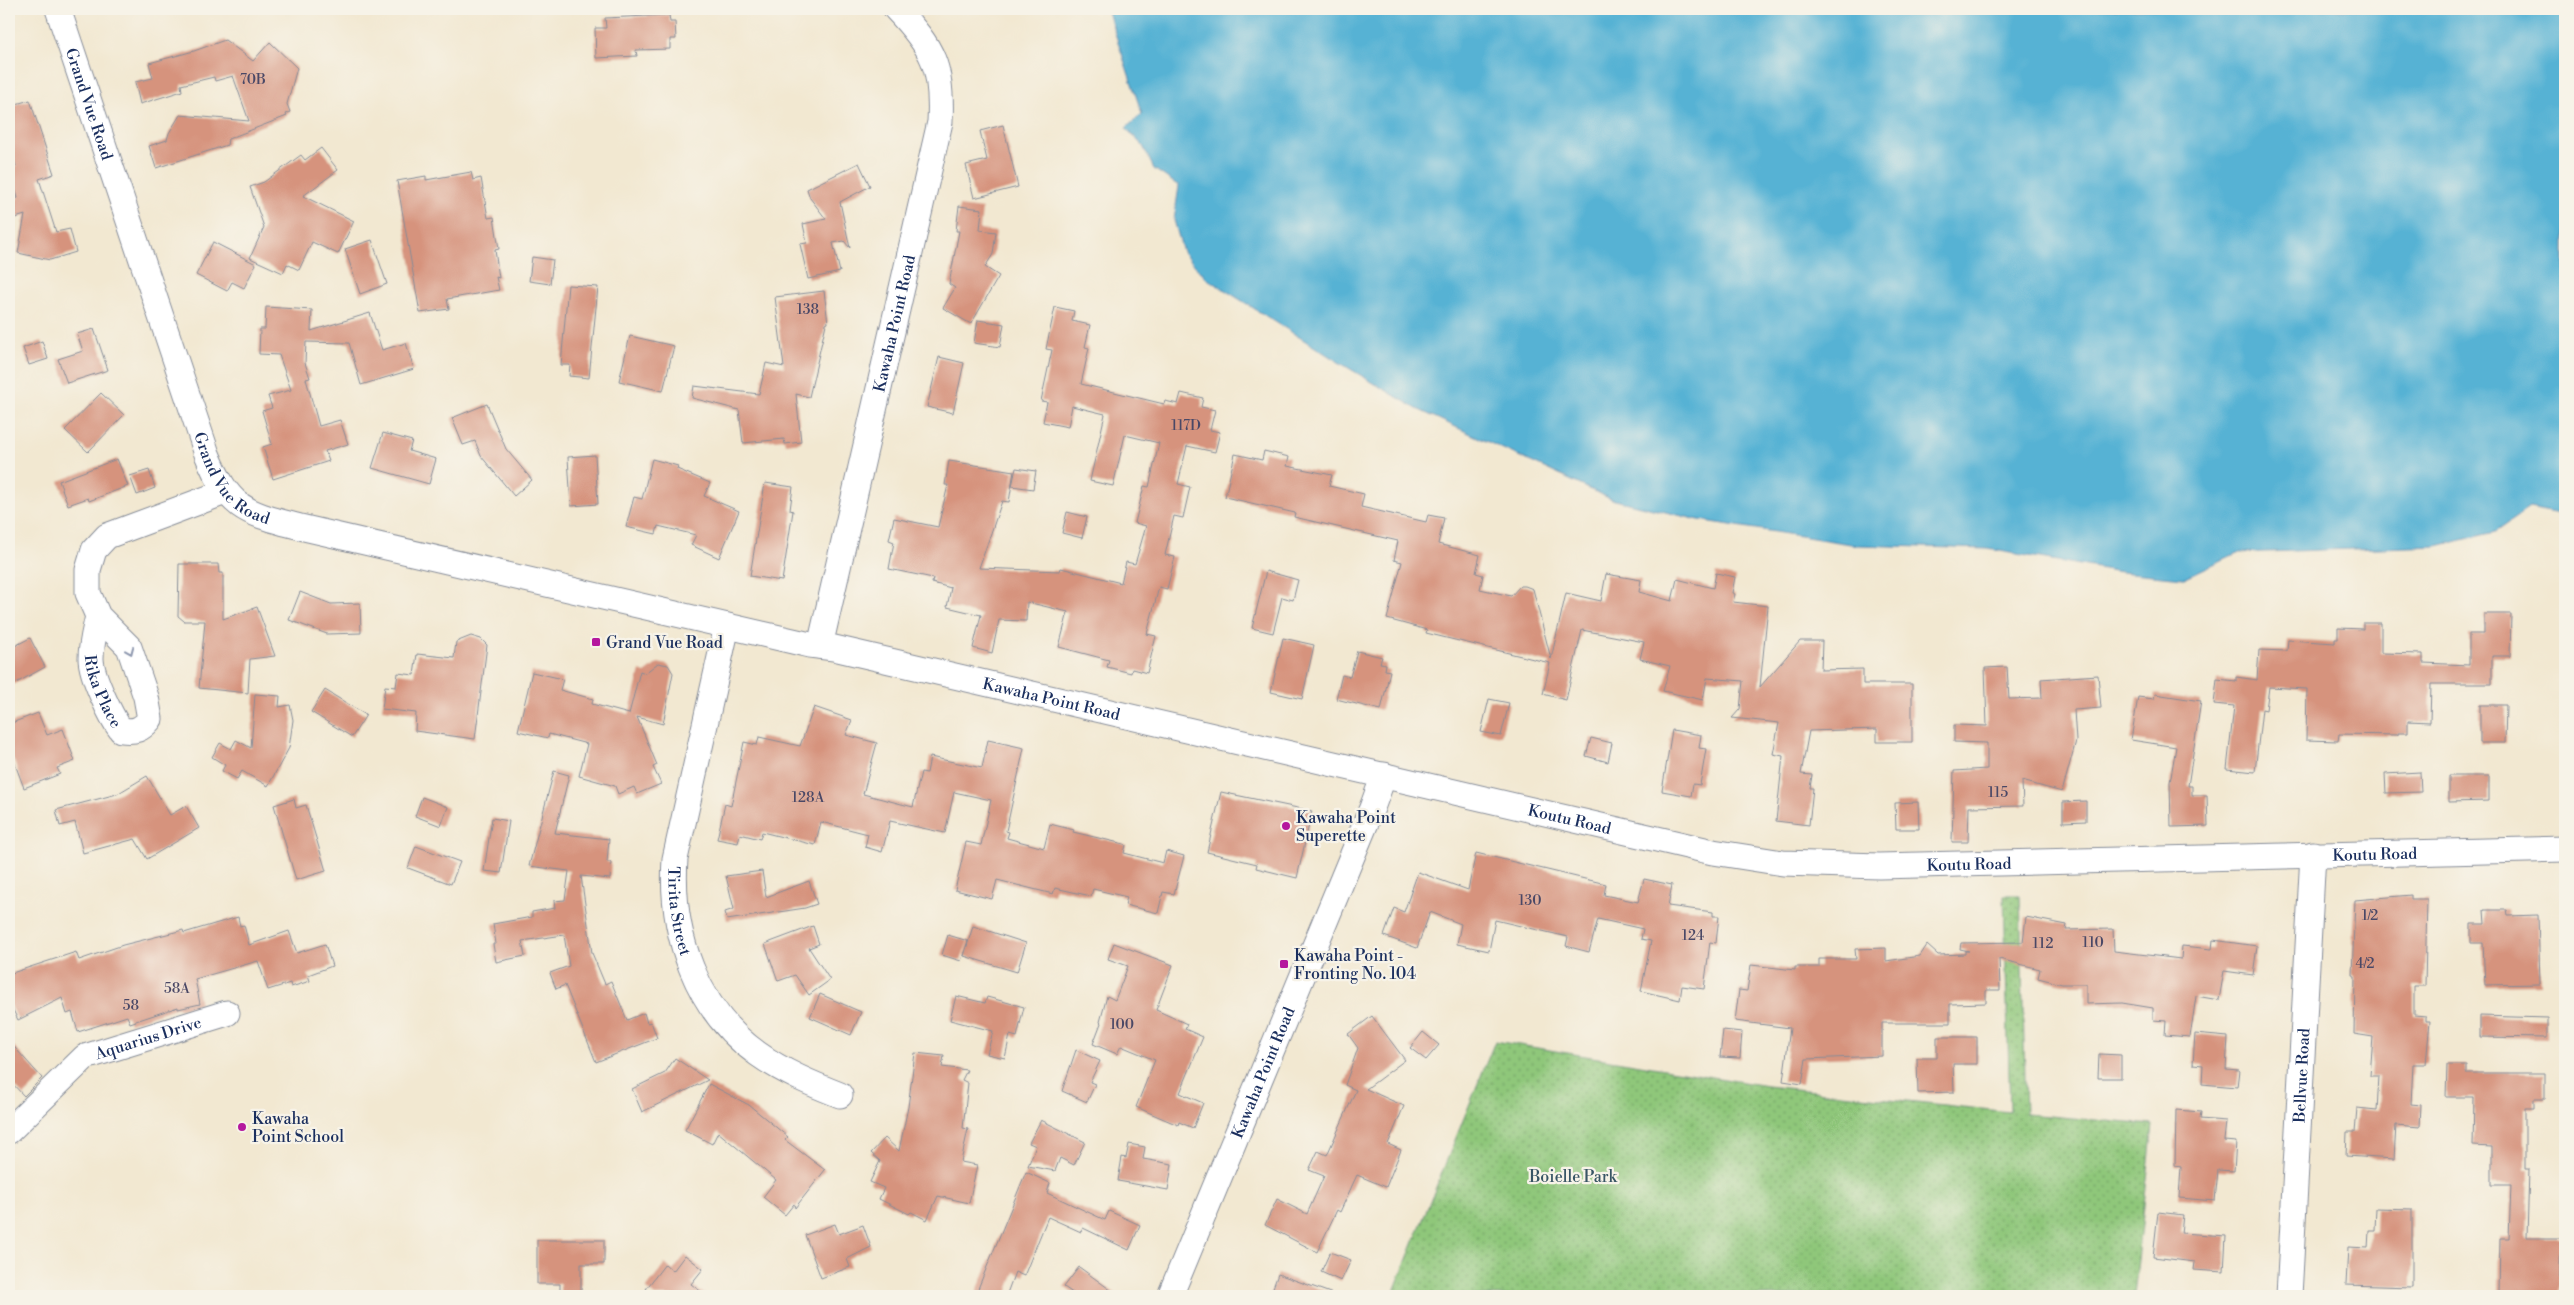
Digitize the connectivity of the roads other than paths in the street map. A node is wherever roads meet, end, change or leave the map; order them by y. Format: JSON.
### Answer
{"nodes":[{"id":1,"x":58,"y":9,"type":"edge"},
{"id":2,"x":896,"y":9,"type":"edge"},
{"id":3,"x":224,"y":492,"type":"junction"},
{"id":4,"x":98,"y":616,"type":"dead end"},
{"id":5,"x":727,"y":626,"type":"junction"},
{"id":6,"x":820,"y":646,"type":"junction"},
{"id":7,"x":1384,"y":775,"type":"junction"},
{"id":8,"x":2565,"y":849,"type":"edge"},
{"id":9,"x":2313,"y":854,"type":"junction"},
{"id":10,"x":227,"y":1014,"type":"dead end"},
{"id":11,"x":840,"y":1095,"type":"dead end"},
{"id":12,"x":9,"y":1131,"type":"edge"},
{"id":13,"x":1170,"y":1296,"type":"edge"},
{"id":14,"x":2289,"y":1296,"type":"edge"}],
"edges":[{"from":1,"to":3,"type":"street","name":"Grand Vue Road"},
{"from":2,"to":6,"type":"street","name":"Kawaha Point Road"},
{"from":3,"to":4,"type":"street"},
{"from":3,"to":5,"type":"street","name":"Grand Vue Road"},
{"from":5,"to":6,"type":"street","name":"Grand Vue Road"},
{"from":5,"to":11,"type":"street","name":"Tirita Street"},
{"from":6,"to":7,"type":"street","name":"Kawaha Point Road"},
{"from":7,"to":9,"type":"street","name":"Koutu Road"},
{"from":7,"to":13,"type":"street","name":"Kawaha Point Road"},
{"from":8,"to":9,"type":"street","name":"Koutu Road"},
{"from":9,"to":14,"type":"street","name":"Bellvue Road"},
{"from":10,"to":12,"type":"street","name":"Aquarius Drive"}]}
